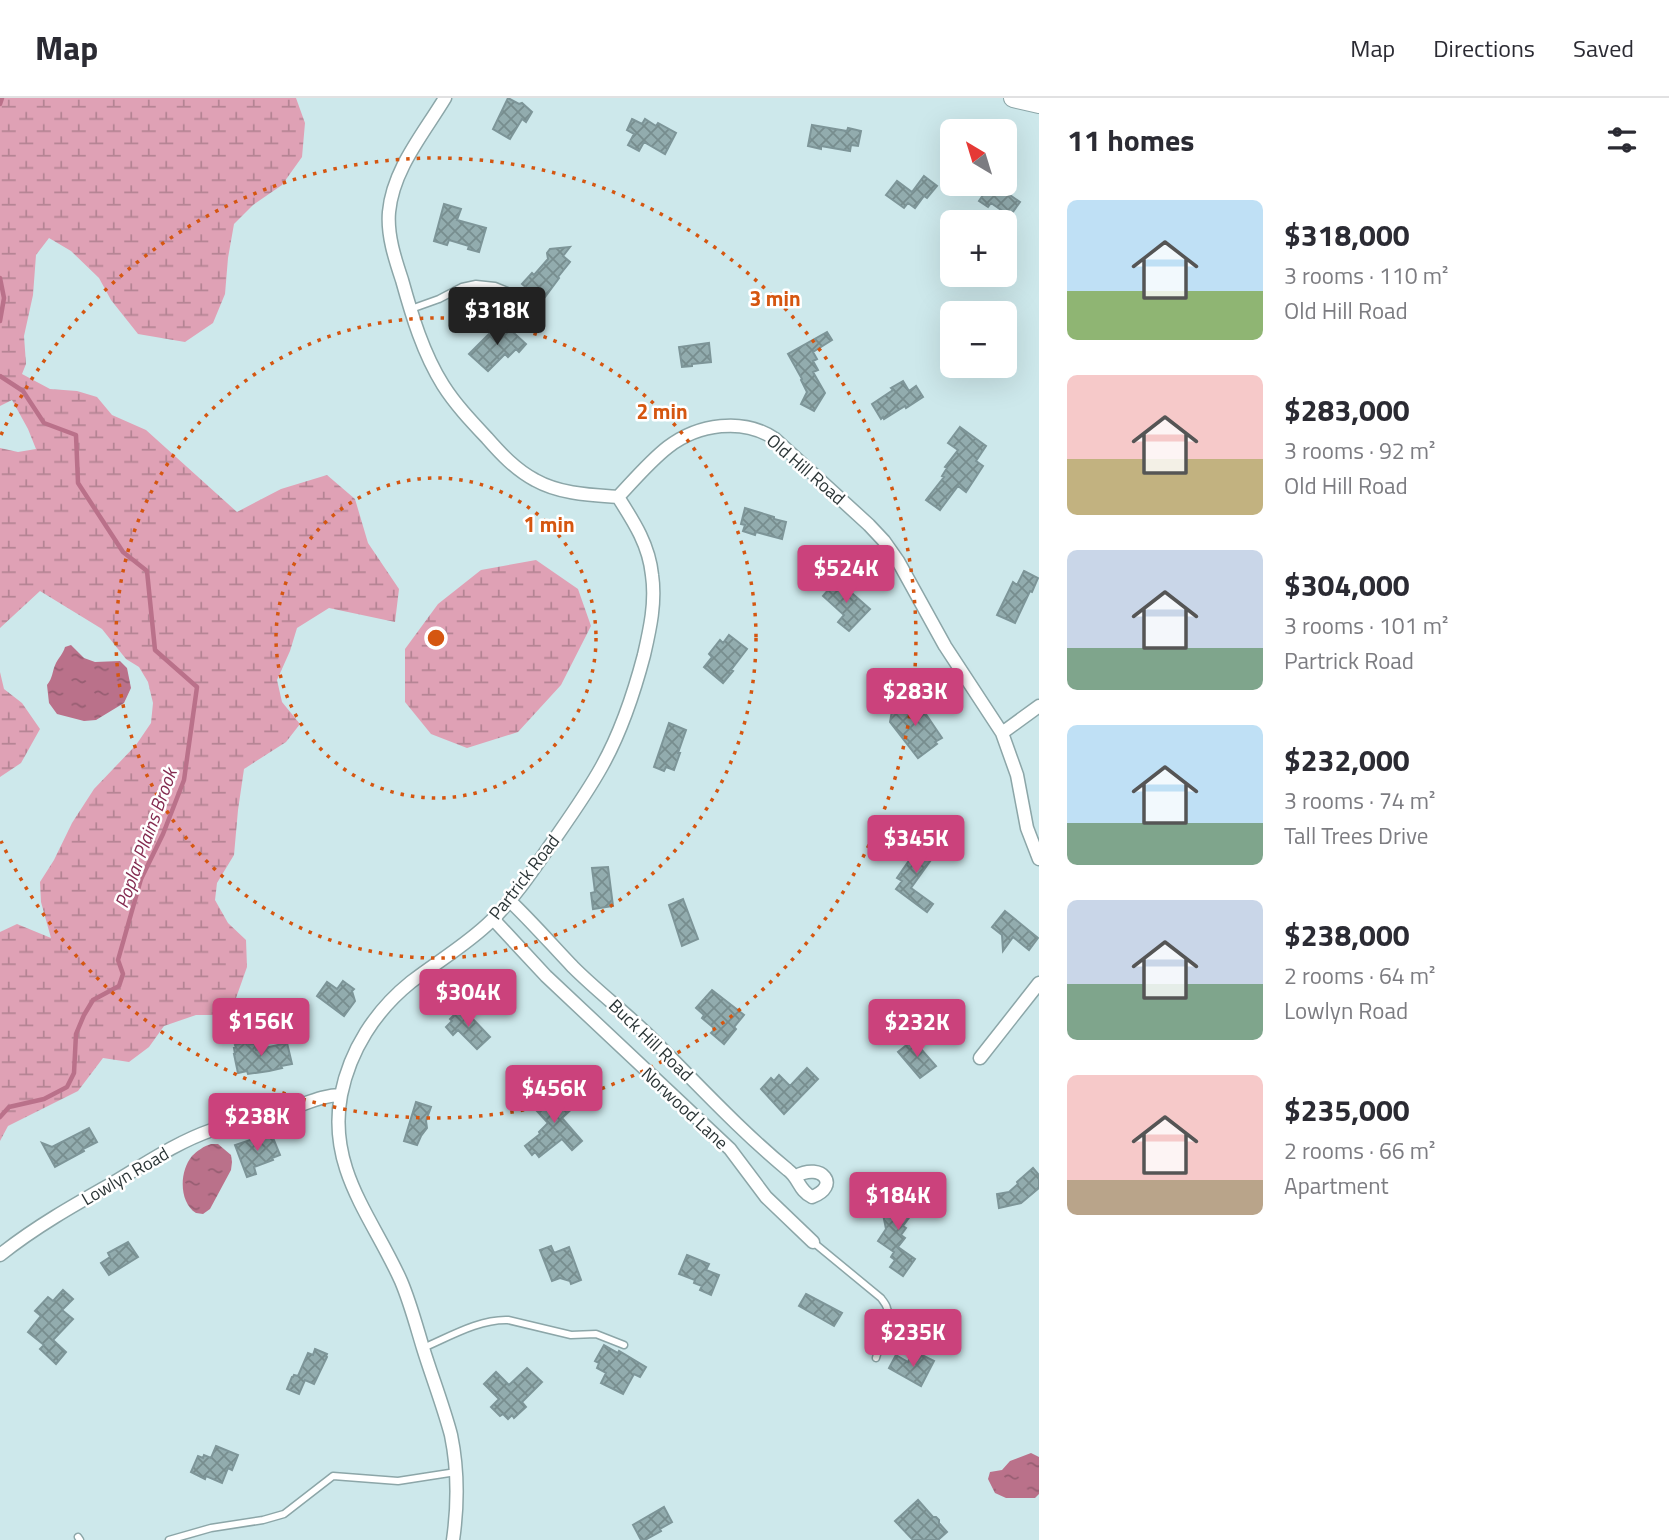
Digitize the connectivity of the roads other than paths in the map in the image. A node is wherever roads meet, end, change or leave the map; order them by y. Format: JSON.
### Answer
{"nodes":[{"id":1,"x":445,"y":98,"type":"edge"},
{"id":2,"x":1013,"y":98,"type":"edge"},
{"id":3,"x":1039,"y":104,"type":"edge"},
{"id":4,"x":527,"y":299,"type":"dead end"},
{"id":5,"x":411,"y":309,"type":"junction"},
{"id":6,"x":618,"y":497,"type":"junction"},
{"id":7,"x":1039,"y":706,"type":"edge"},
{"id":8,"x":1002,"y":733,"type":"junction"},
{"id":9,"x":1039,"y":859,"type":"edge"},
{"id":10,"x":510,"y":901,"type":"junction"},
{"id":11,"x":493,"y":919,"type":"junction"},
{"id":12,"x":1039,"y":983,"type":"edge"},
{"id":13,"x":980,"y":1058,"type":"dead end"},
{"id":14,"x":341,"y":1095,"type":"junction"},
{"id":15,"x":796,"y":1176,"type":"dead end"},
{"id":16,"x":813,"y":1242,"type":"joint"},
{"id":17,"x":0,"y":1255,"type":"edge"},
{"id":18,"x":624,"y":1345,"type":"dead end"},
{"id":19,"x":423,"y":1348,"type":"junction"},
{"id":20,"x":876,"y":1358,"type":"dead end"},
{"id":21,"x":456,"y":1472,"type":"junction"},
{"id":22,"x":169,"y":1540,"type":"edge"},
{"id":23,"x":453,"y":1540,"type":"edge"}],
"edges":[{"from":1,"to":5,"type":"street"},
{"from":2,"to":3,"type":"main road"},
{"from":4,"to":5,"type":"lane"},
{"from":5,"to":6,"type":"street"},
{"from":6,"to":8,"type":"street","name":"Old Hill Road"},
{"from":6,"to":10,"type":"street","name":"Partrick Road"},
{"from":7,"to":8,"type":"street"},
{"from":8,"to":9,"type":"street","name":"Old Hill Road"},
{"from":10,"to":11,"type":"street","name":"Partrick Road"},
{"from":10,"to":15,"type":"street","name":"Buck Hill Road"},
{"from":11,"to":14,"type":"street","name":"Partrick Road"},
{"from":11,"to":16,"type":"street","name":"Norwood Lane"},
{"from":12,"to":13,"type":"street"},
{"from":14,"to":17,"type":"street","name":"Lowlyn Road"},
{"from":14,"to":19,"type":"street","name":"Partrick Road"},
{"from":16,"to":20,"type":"lane"},
{"from":18,"to":19,"type":"lane"},
{"from":19,"to":21,"type":"street","name":"Partrick Road"},
{"from":21,"to":22,"type":"lane"},
{"from":21,"to":23,"type":"street","name":"Partrick Road"}]}
